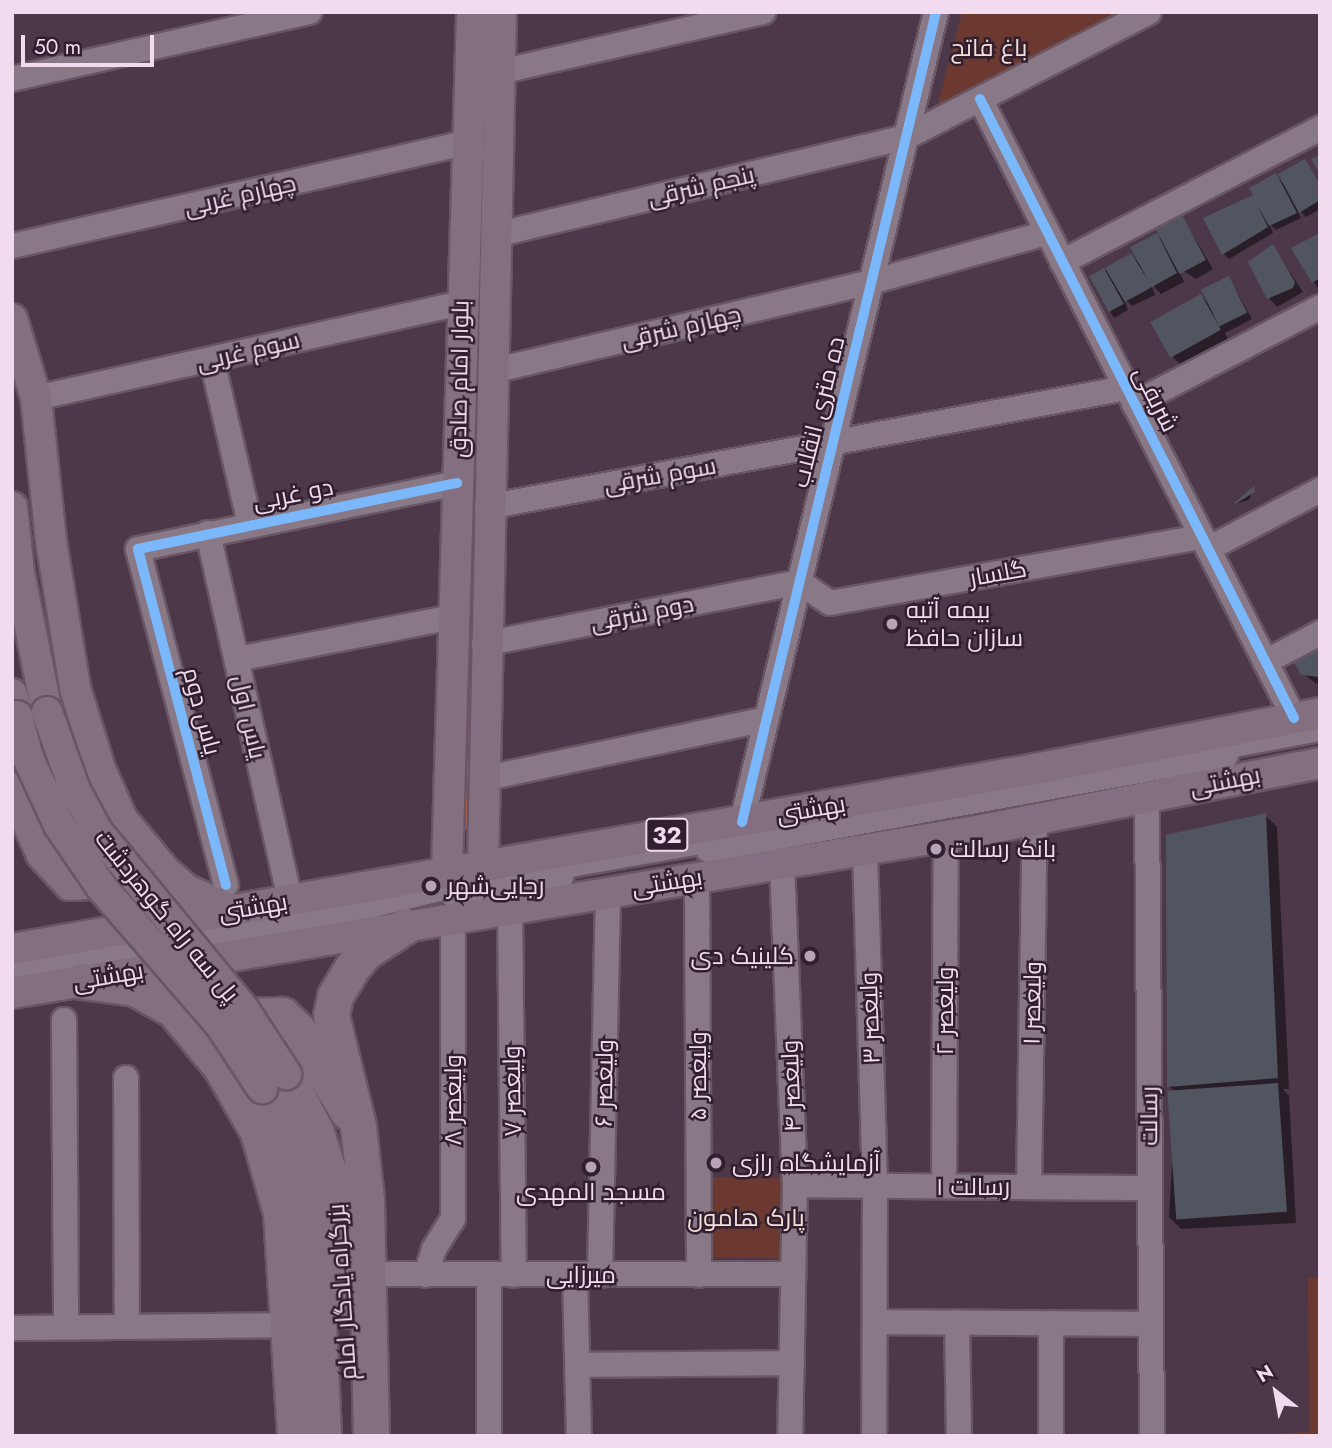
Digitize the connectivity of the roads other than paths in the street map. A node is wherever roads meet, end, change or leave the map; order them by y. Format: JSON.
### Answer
{"nodes":[{"id":1,"x":310,"y":12,"type":"edge"},
{"id":2,"x":472,"y":12,"type":"edge"},
{"id":3,"x":501,"y":12,"type":"edge"},
{"id":4,"x":763,"y":12,"type":"edge"},
{"id":5,"x":936,"y":12,"type":"edge"},
{"id":6,"x":1149,"y":12,"type":"edge"},
{"id":7,"x":499,"y":72,"type":"junction"},
{"id":8,"x":12,"y":79,"type":"edge"},
{"id":9,"x":980,"y":99,"type":"junction"},
{"id":10,"x":1320,"y":128,"type":"edge"},
{"id":11,"x":906,"y":137,"type":"junction"},
{"id":12,"x":467,"y":143,"type":"junction"},
{"id":13,"x":1047,"y":233,"type":"junction"},
{"id":14,"x":495,"y":235,"type":"junction"},
{"id":15,"x":12,"y":246,"type":"edge"},
{"id":16,"x":1062,"y":262,"type":"junction"},
{"id":17,"x":871,"y":282,"type":"junction"},
{"id":18,"x":460,"y":303,"type":"junction"},
{"id":19,"x":492,"y":306,"type":"junction"},
{"id":20,"x":1320,"y":307,"type":"edge"},
{"id":21,"x":12,"y":319,"type":"edge"},
{"id":22,"x":212,"y":360,"type":"junction"},
{"id":23,"x":492,"y":371,"type":"junction"},
{"id":24,"x":1130,"y":396,"type":"junction"},
{"id":25,"x":36,"y":398,"type":"junction"},
{"id":26,"x":832,"y":443,"type":"junction"},
{"id":27,"x":457,"y":483,"type":"junction"},
{"id":28,"x":1320,"y":490,"type":"edge"},
{"id":29,"x":12,"y":507,"type":"edge"},
{"id":30,"x":487,"y":507,"type":"junction"},
{"id":31,"x":250,"y":524,"type":"junction"},
{"id":32,"x":208,"y":533,"type":"junction"},
{"id":33,"x":1205,"y":543,"type":"junction"},
{"id":34,"x":138,"y":549,"type":"joint"},
{"id":35,"x":799,"y":582,"type":"junction"},
{"id":36,"x":454,"y":617,"type":"junction"},
{"id":37,"x":1320,"y":633,"type":"edge"},
{"id":38,"x":484,"y":644,"type":"junction"},
{"id":39,"x":237,"y":659,"type":"junction"},
{"id":40,"x":1265,"y":662,"type":"junction"},
{"id":41,"x":15,"y":705,"type":"edge"},
{"id":42,"x":766,"y":719,"type":"junction"},
{"id":43,"x":1311,"y":720,"type":"edge"},
{"id":44,"x":1320,"y":738,"type":"edge"},
{"id":45,"x":1320,"y":763,"type":"edge"},
{"id":46,"x":12,"y":778,"type":"edge"},
{"id":47,"x":482,"y":779,"type":"junction"},
{"id":48,"x":12,"y":788,"type":"edge"},
{"id":49,"x":1147,"y":797,"type":"junction"},
{"id":50,"x":1035,"y":818,"type":"junction"},
{"id":51,"x":122,"y":819,"type":"junction"},
{"id":52,"x":742,"y":822,"type":"junction"},
{"id":53,"x":59,"y":825,"type":"junction"},
{"id":54,"x":481,"y":829,"type":"junction"},
{"id":55,"x":447,"y":835,"type":"junction"},
{"id":56,"x":946,"y":836,"type":"junction"},
{"id":57,"x":866,"y":850,"type":"junction"},
{"id":58,"x":782,"y":863,"type":"junction"},
{"id":59,"x":483,"y":866,"type":"junction"},
{"id":60,"x":447,"y":871,"type":"junction"},
{"id":61,"x":697,"y":877,"type":"junction"},
{"id":62,"x":608,"y":891,"type":"junction"},
{"id":63,"x":229,"y":898,"type":"junction"},
{"id":64,"x":290,"y":900,"type":"junction"},
{"id":65,"x":510,"y":907,"type":"junction"},
{"id":66,"x":453,"y":917,"type":"junction"},
{"id":67,"x":405,"y":926,"type":"junction"},
{"id":68,"x":12,"y":949,"type":"edge"},
{"id":69,"x":12,"y":972,"type":"edge"},
{"id":70,"x":12,"y":980,"type":"edge"},
{"id":71,"x":82,"y":981,"type":"junction"},
{"id":72,"x":12,"y":993,"type":"edge"},
{"id":73,"x":64,"y":1020,"type":"dead end"},
{"id":74,"x":221,"y":1066,"type":"junction"},
{"id":75,"x":126,"y":1078,"type":"dead end"},
{"id":76,"x":274,"y":1081,"type":"junction"},
{"id":77,"x":358,"y":1126,"type":"junction"},
{"id":78,"x":795,"y":1185,"type":"junction"},
{"id":79,"x":875,"y":1186,"type":"junction"},
{"id":80,"x":944,"y":1186,"type":"junction"},
{"id":81,"x":1030,"y":1187,"type":"junction"},
{"id":82,"x":1150,"y":1188,"type":"junction"},
{"id":83,"x":369,"y":1274,"type":"junction"},
{"id":84,"x":501,"y":1274,"type":"junction"},
{"id":85,"x":793,"y":1274,"type":"junction"},
{"id":86,"x":426,"y":1275,"type":"junction"},
{"id":87,"x":575,"y":1275,"type":"junction"},
{"id":88,"x":600,"y":1275,"type":"junction"},
{"id":89,"x":699,"y":1275,"type":"junction"},
{"id":90,"x":875,"y":1322,"type":"junction"},
{"id":91,"x":957,"y":1322,"type":"junction"},
{"id":92,"x":1051,"y":1323,"type":"junction"},
{"id":93,"x":1151,"y":1324,"type":"junction"},
{"id":94,"x":290,"y":1325,"type":"junction"},
{"id":95,"x":66,"y":1327,"type":"junction"},
{"id":96,"x":127,"y":1327,"type":"junction"},
{"id":97,"x":12,"y":1328,"type":"edge"},
{"id":98,"x":792,"y":1363,"type":"junction"},
{"id":99,"x":578,"y":1365,"type":"junction"},
{"id":100,"x":295,"y":1436,"type":"edge"},
{"id":101,"x":323,"y":1436,"type":"edge"},
{"id":102,"x":350,"y":1436,"type":"edge"},
{"id":103,"x":371,"y":1436,"type":"edge"},
{"id":104,"x":489,"y":1436,"type":"edge"},
{"id":105,"x":579,"y":1436,"type":"edge"},
{"id":106,"x":790,"y":1436,"type":"edge"},
{"id":107,"x":874,"y":1436,"type":"edge"},
{"id":108,"x":959,"y":1436,"type":"edge"},
{"id":109,"x":1051,"y":1436,"type":"edge"},
{"id":110,"x":1152,"y":1436,"type":"edge"}],
"edges":[{"from":1,"to":8,"type":"street"},
{"from":2,"to":12,"type":"main road","name":"بلوار امام صادق"},
{"from":3,"to":7,"type":"main road","name":"بلوار امام صادق"},
{"from":4,"to":7,"type":"street"},
{"from":5,"to":11,"type":"street","name":"ده متری انقلاب"},
{"from":6,"to":9,"type":"street","name":"پنجم شرقی"},
{"from":7,"to":14,"type":"main road","name":"بلوار امام صادق"},
{"from":9,"to":11,"type":"street","name":"پنجم شرقی"},
{"from":9,"to":13,"type":"street","name":"شریفی"},
{"from":10,"to":16,"type":"street"},
{"from":11,"to":14,"type":"street","name":"پنجم شرقی"},
{"from":11,"to":17,"type":"street","name":"ده متری انقلاب"},
{"from":12,"to":15,"type":"street","name":"چهارم غربی"},
{"from":12,"to":18,"type":"main road","name":"بلوار امام صادق"},
{"from":13,"to":16,"type":"street","name":"شریفی"},
{"from":13,"to":17,"type":"street","name":"چهارم شرقی"},
{"from":14,"to":19,"type":"main road","name":"بلوار امام صادق"},
{"from":16,"to":24,"type":"street","name":"شریفی"},
{"from":17,"to":23,"type":"street","name":"چهارم شرقی"},
{"from":17,"to":26,"type":"street","name":"ده متری انقلاب"},
{"from":18,"to":19,"type":"main road"},
{"from":18,"to":22,"type":"street","name":"سوم غربی"},
{"from":18,"to":27,"type":"main road","name":"بلوار امام صادق"},
{"from":19,"to":23,"type":"main road","name":"بلوار امام صادق"},
{"from":20,"to":24,"type":"street","name":"سوم شرقی"},
{"from":21,"to":25,"type":"main road"},
{"from":22,"to":25,"type":"street","name":"سوم غربی"},
{"from":22,"to":31,"type":"street"},
{"from":23,"to":30,"type":"main road","name":"بلوار امام صادق"},
{"from":24,"to":26,"type":"street","name":"سوم شرقی"},
{"from":24,"to":33,"type":"street","name":"شریفی"},
{"from":25,"to":51,"type":"main road"},
{"from":26,"to":30,"type":"street","name":"سوم شرقی"},
{"from":26,"to":35,"type":"street","name":"ده متری انقلاب"},
{"from":27,"to":31,"type":"street","name":"دو غربی"},
{"from":27,"to":36,"type":"main road","name":"بلوار امام صادق"},
{"from":28,"to":33,"type":"street","name":"گلسار"},
{"from":29,"to":76,"type":"main road","name":"پل سه راه گوهردشت","bridge":true},
{"from":30,"to":38,"type":"main road","name":"بلوار امام صادق"},
{"from":31,"to":32,"type":"street","name":"دو غربی"},
{"from":32,"to":34,"type":"street","name":"دو غربی"},
{"from":32,"to":39,"type":"street","name":"یاس اول"},
{"from":33,"to":35,"type":"street","name":"گلسار"},
{"from":33,"to":40,"type":"street","name":"شریفی"},
{"from":34,"to":63,"type":"street","name":"یاس دوم"},
{"from":35,"to":38,"type":"street","name":"دوم شرقی"},
{"from":35,"to":42,"type":"street","name":"ده متری انقلاب"},
{"from":36,"to":39,"type":"street"},
{"from":36,"to":55,"type":"main road","name":"بلوار امام صادق"},
{"from":37,"to":40,"type":"street"},
{"from":38,"to":47,"type":"main road","name":"بلوار امام صادق"},
{"from":39,"to":64,"type":"street","name":"یاس اول"},
{"from":40,"to":43,"type":"street","name":"شریفی"},
{"from":41,"to":53,"type":"main road","name":"پل سه راه گوهردشت","bridge":true},
{"from":42,"to":47,"type":"street"},
{"from":42,"to":52,"type":"street","name":"ده متری انقلاب"},
{"from":43,"to":52,"type":"main road","name":"بهشتى","number":"32"},
{"from":43,"to":69,"type":"street"},
{"from":44,"to":70,"type":"street"},
{"from":45,"to":49,"type":"main road","name":"بهشتی","number":"32"},
{"from":46,"to":53,"type":"main road"},
{"from":47,"to":54,"type":"main road","name":"بلوار امام صادق"},
{"from":48,"to":51,"type":"main road"},
{"from":49,"to":50,"type":"main road","name":"بهشتی","number":"32"},
{"from":49,"to":82,"type":"street","name":"رسالت"},
{"from":50,"to":56,"type":"main road","name":"بهشتی","number":"32"},
{"from":50,"to":81,"type":"street","name":"ولیعصر ۱"},
{"from":51,"to":63,"type":"main road"},
{"from":52,"to":59,"type":"main road","name":"بهشتى","number":"32"},
{"from":53,"to":76,"type":"main road","name":"پل سه راه گوهردشت","bridge":true},
{"from":54,"to":55,"type":"main road"},
{"from":54,"to":59,"type":"main road","name":"بلوار امام صادق"},
{"from":55,"to":60,"type":"main road","name":"بلوار امام صادق"},
{"from":56,"to":57,"type":"main road","name":"بهشتی","number":"32"},
{"from":56,"to":80,"type":"street","name":"ولیعصر ۲"},
{"from":57,"to":58,"type":"main road","name":"بهشتی","number":"32"},
{"from":57,"to":79,"type":"street","name":"ولیعصر ۳"},
{"from":58,"to":61,"type":"main road","name":"بهشتی","number":"32"},
{"from":58,"to":78,"type":"street","name":"ولیعصر ۴"},
{"from":59,"to":60,"type":"main road","name":"بهشتى","number":"32"},
{"from":60,"to":64,"type":"main road","name":"بهشتى","number":"32"},
{"from":61,"to":62,"type":"main road","name":"بهشتی","number":"32"},
{"from":61,"to":89,"type":"street","name":"ولیعصر ۵"},
{"from":62,"to":65,"type":"main road","name":"بهشتی","number":"32"},
{"from":62,"to":88,"type":"street","name":"ولیعصر ۶"},
{"from":63,"to":64,"type":"main road","name":"بهشتى","number":"32"},
{"from":63,"to":68,"type":"main road","name":"بهشتى","number":"32"},
{"from":65,"to":66,"type":"main road","name":"بهشتی","number":"32"},
{"from":65,"to":84,"type":"street","name":"ولیعصر ۷"},
{"from":66,"to":67,"type":"main road","name":"بهشتی","number":"32"},
{"from":66,"to":86,"type":"street","name":"ولیعصر ۸"},
{"from":67,"to":71,"type":"main road","name":"بهشتی","number":"32"},
{"from":67,"to":77,"type":"highway"},
{"from":71,"to":72,"type":"main road","name":"بهشتی","number":"32"},
{"from":71,"to":74,"type":"highway"},
{"from":73,"to":95,"type":"street"},
{"from":74,"to":77,"type":"highway"},
{"from":74,"to":94,"type":"highway"},
{"from":75,"to":96,"type":"street"},
{"from":76,"to":101,"type":"highway","name":"بزرگراه یادگار امام"},
{"from":76,"to":102,"type":"highway","name":"بزرگراه یادگار امام"},
{"from":77,"to":83,"type":"highway"},
{"from":78,"to":79,"type":"street","name":"رسالت ۱"},
{"from":78,"to":85,"type":"street","name":"ولیعصر ۴"},
{"from":79,"to":80,"type":"street","name":"رسالت ۱"},
{"from":79,"to":90,"type":"street","name":"ولیعصر ۳"},
{"from":80,"to":81,"type":"street","name":"رسالت ۱"},
{"from":81,"to":82,"type":"street","name":"رسالت ۱"},
{"from":82,"to":93,"type":"street","name":"رسالت"},
{"from":83,"to":86,"type":"street","name":"میرزایی"},
{"from":83,"to":103,"type":"highway"},
{"from":84,"to":86,"type":"street","name":"میرزایی"},
{"from":84,"to":87,"type":"street","name":"میرزایی"},
{"from":84,"to":104,"type":"street","name":"ولیعصر ۷"},
{"from":85,"to":89,"type":"street","name":"میرزایی"},
{"from":85,"to":98,"type":"street","name":"ولیعصر ۴"},
{"from":87,"to":88,"type":"street","name":"میرزایی"},
{"from":87,"to":99,"type":"street"},
{"from":88,"to":89,"type":"street","name":"میرزایی"},
{"from":90,"to":91,"type":"street"},
{"from":90,"to":107,"type":"street","name":"ولیعصر ۳"},
{"from":91,"to":92,"type":"street"},
{"from":91,"to":108,"type":"street"},
{"from":92,"to":93,"type":"street"},
{"from":92,"to":109,"type":"street"},
{"from":93,"to":110,"type":"street","name":"رسالت"},
{"from":94,"to":96,"type":"street"},
{"from":94,"to":100,"type":"highway"},
{"from":95,"to":96,"type":"street"},
{"from":95,"to":97,"type":"street"},
{"from":98,"to":99,"type":"street"},
{"from":98,"to":106,"type":"street","name":"ولیعصر ۴"},
{"from":99,"to":105,"type":"street"}]}
